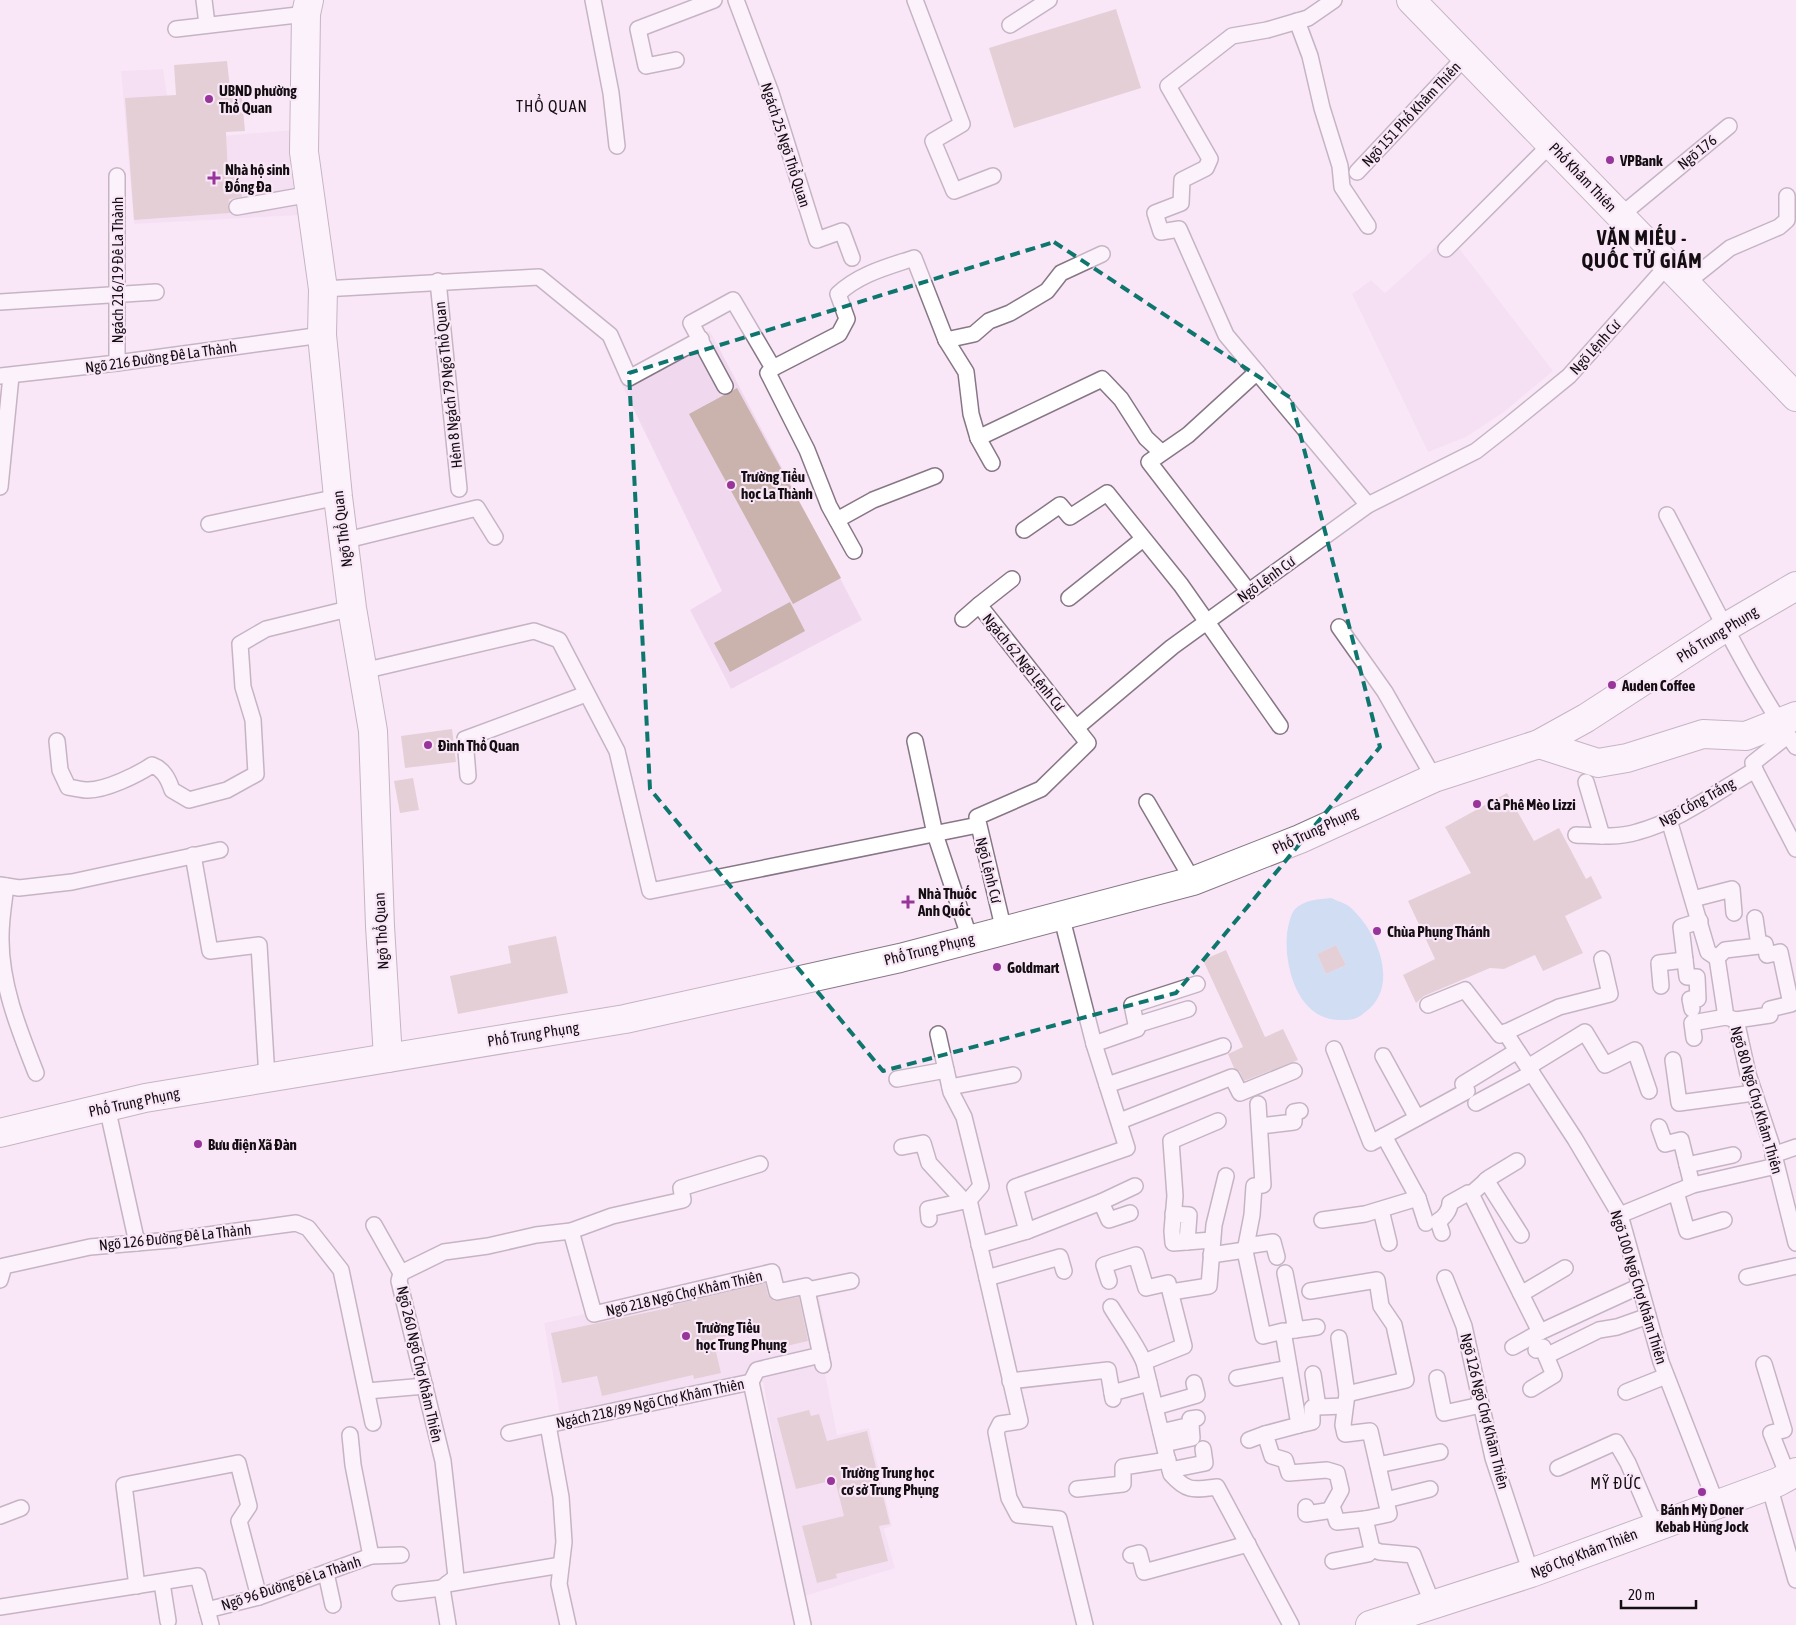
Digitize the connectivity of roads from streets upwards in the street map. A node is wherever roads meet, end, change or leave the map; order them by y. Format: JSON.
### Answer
{"nodes":[{"id":1,"x":1419,"y":3,"type":"edge"},
{"id":2,"x":307,"y":7,"type":"edge"},
{"id":3,"x":1796,"y":397,"type":"edge"},
{"id":4,"x":1796,"y":586,"type":"edge"},
{"id":5,"x":1788,"y":720,"type":"edge"},
{"id":6,"x":1539,"y":744,"type":"junction"},
{"id":7,"x":388,"y":1058,"type":"junction"},
{"id":8,"x":0,"y":1133,"type":"edge"},
{"id":9,"x":1784,"y":1478,"type":"edge"},
{"id":10,"x":1370,"y":1625,"type":"edge"}],
"edges":[{"from":1,"to":3,"type":"street","name":"Phố Khâm Thiên"},
{"from":2,"to":7,"type":"street","name":"Ngõ Thổ Quan"},
{"from":4,"to":6,"type":"street","name":"Phố Trung Phụng"},
{"from":5,"to":6,"type":"street"},
{"from":6,"to":7,"type":"street","name":"Phố Trung Phụng"},
{"from":7,"to":8,"type":"street","name":"Phố Trung Phụng"},
{"from":9,"to":10,"type":"street","name":"Ngõ Chợ Khâm Thiên"}]}
